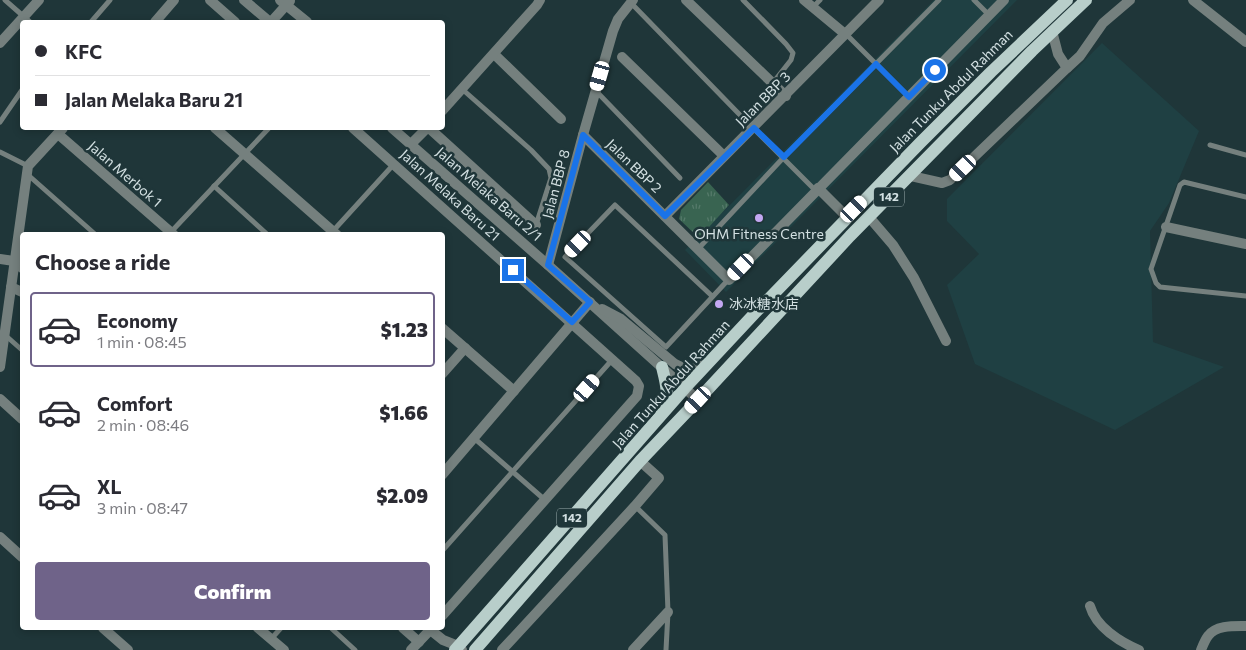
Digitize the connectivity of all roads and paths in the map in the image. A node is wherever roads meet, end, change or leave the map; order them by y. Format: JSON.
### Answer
{"nodes":[{"id":1,"x":5,"y":0,"type":"edge"},
{"id":2,"x":39,"y":0,"type":"edge"},
{"id":3,"x":110,"y":0,"type":"edge"},
{"id":4,"x":174,"y":0,"type":"edge"},
{"id":5,"x":210,"y":0,"type":"edge"},
{"id":6,"x":244,"y":0,"type":"edge"},
{"id":7,"x":540,"y":0,"type":"edge"},
{"id":8,"x":686,"y":0,"type":"edge"},
{"id":9,"x":743,"y":0,"type":"edge"},
{"id":10,"x":804,"y":0,"type":"edge"},
{"id":11,"x":879,"y":0,"type":"edge"},
{"id":12,"x":939,"y":0,"type":"edge"},
{"id":13,"x":974,"y":0,"type":"edge"},
{"id":14,"x":1004,"y":0,"type":"edge"},
{"id":15,"x":1067,"y":0,"type":"edge"},
{"id":16,"x":1086,"y":0,"type":"edge"},
{"id":17,"x":1130,"y":0,"type":"edge"},
{"id":18,"x":1193,"y":0,"type":"edge"},
{"id":19,"x":286,"y":2,"type":"edge"},
{"id":20,"x":632,"y":2,"type":"edge"},
{"id":21,"x":816,"y":4,"type":"edge"},
{"id":22,"x":989,"y":15,"type":"junction"},
{"id":23,"x":27,"y":20,"type":"edge"},
{"id":24,"x":92,"y":20,"type":"edge"},
{"id":25,"x":157,"y":20,"type":"edge"},
{"id":26,"x":233,"y":20,"type":"edge"},
{"id":27,"x":268,"y":20,"type":"edge"},
{"id":28,"x":272,"y":20,"type":"edge"},
{"id":29,"x":304,"y":20,"type":"edge"},
{"id":30,"x":20,"y":26,"type":"edge"},
{"id":31,"x":1052,"y":31,"type":"junction"},
{"id":32,"x":845,"y":34,"type":"junction"},
{"id":33,"x":1246,"y":42,"type":"edge"},
{"id":34,"x":0,"y":43,"type":"edge"},
{"id":35,"x":494,"y":54,"type":"junction"},
{"id":36,"x":622,"y":58,"type":"dead end"},
{"id":37,"x":876,"y":64,"type":"junction"},
{"id":38,"x":1067,"y":68,"type":"junction"},
{"id":39,"x":772,"y":84,"type":"junction"},
{"id":40,"x":462,"y":89,"type":"junction"},
{"id":41,"x":596,"y":91,"type":"junction"},
{"id":42,"x":20,"y":93,"type":"edge"},
{"id":43,"x":786,"y":96,"type":"junction"},
{"id":44,"x":909,"y":97,"type":"junction"},
{"id":45,"x":445,"y":108,"type":"edge"},
{"id":46,"x":740,"y":115,"type":"dead end"},
{"id":47,"x":561,"y":119,"type":"dead end"},
{"id":48,"x":0,"y":122,"type":"edge"},
{"id":49,"x":754,"y":128,"type":"junction"},
{"id":50,"x":217,"y":130,"type":"edge"},
{"id":51,"x":267,"y":130,"type":"edge"},
{"id":52,"x":355,"y":130,"type":"edge"},
{"id":53,"x":394,"y":130,"type":"edge"},
{"id":54,"x":426,"y":130,"type":"edge"},
{"id":55,"x":430,"y":130,"type":"edge"},
{"id":56,"x":60,"y":131,"type":"edge"},
{"id":57,"x":583,"y":135,"type":"junction"},
{"id":58,"x":411,"y":144,"type":"junction"},
{"id":59,"x":1210,"y":145,"type":"dead end"},
{"id":60,"x":0,"y":152,"type":"edge"},
{"id":61,"x":244,"y":153,"type":"junction"},
{"id":62,"x":1246,"y":155,"type":"edge"},
{"id":63,"x":724,"y":156,"type":"junction"},
{"id":64,"x":784,"y":157,"type":"junction"},
{"id":65,"x":394,"y":164,"type":"junction"},
{"id":66,"x":27,"y":170,"type":"junction"},
{"id":67,"x":910,"y":176,"type":"junction"},
{"id":68,"x":680,"y":178,"type":"dead end"},
{"id":69,"x":214,"y":186,"type":"junction"},
{"id":70,"x":817,"y":190,"type":"junction"},
{"id":71,"x":1246,"y":197,"type":"edge"},
{"id":72,"x":665,"y":216,"type":"junction"},
{"id":73,"x":846,"y":217,"type":"junction"},
{"id":74,"x":869,"y":217,"type":"junction"},
{"id":75,"x":536,"y":225,"type":"joint"},
{"id":76,"x":1166,"y":227,"type":"junction"},
{"id":77,"x":21,"y":232,"type":"edge"},
{"id":78,"x":93,"y":232,"type":"edge"},
{"id":79,"x":169,"y":232,"type":"edge"},
{"id":80,"x":173,"y":232,"type":"edge"},
{"id":81,"x":265,"y":232,"type":"edge"},
{"id":82,"x":334,"y":232,"type":"edge"},
{"id":83,"x":336,"y":232,"type":"edge"},
{"id":84,"x":20,"y":237,"type":"edge"},
{"id":85,"x":1246,"y":244,"type":"edge"},
{"id":86,"x":698,"y":249,"type":"junction"},
{"id":87,"x":0,"y":258,"type":"edge"},
{"id":88,"x":18,"y":265,"type":"edge"},
{"id":89,"x":548,"y":265,"type":"junction"},
{"id":90,"x":729,"y":280,"type":"junction"},
{"id":91,"x":11,"y":287,"type":"junction"},
{"id":92,"x":20,"y":291,"type":"edge"},
{"id":93,"x":712,"y":296,"type":"junction"},
{"id":94,"x":1246,"y":296,"type":"edge"},
{"id":95,"x":590,"y":302,"type":"junction"},
{"id":96,"x":572,"y":322,"type":"junction"},
{"id":97,"x":445,"y":331,"type":"edge"},
{"id":98,"x":5,"y":335,"type":"junction"},
{"id":99,"x":946,"y":341,"type":"dead end"},
{"id":100,"x":20,"y":348,"type":"edge"},
{"id":101,"x":465,"y":348,"type":"junction"},
{"id":102,"x":612,"y":360,"type":"junction"},
{"id":103,"x":711,"y":362,"type":"junction"},
{"id":104,"x":0,"y":367,"type":"edge"},
{"id":105,"x":662,"y":367,"type":"junction"},
{"id":106,"x":445,"y":371,"type":"edge"},
{"id":107,"x":685,"y":388,"type":"junction"},
{"id":108,"x":514,"y":391,"type":"junction"},
{"id":109,"x":0,"y":399,"type":"edge"},
{"id":110,"x":698,"y":400,"type":"junction"},
{"id":111,"x":20,"y":416,"type":"edge"},
{"id":112,"x":658,"y":420,"type":"junction"},
{"id":113,"x":474,"y":438,"type":"junction"},
{"id":114,"x":640,"y":461,"type":"junction"},
{"id":115,"x":513,"y":471,"type":"junction"},
{"id":116,"x":445,"y":472,"type":"edge"},
{"id":117,"x":545,"y":500,"type":"junction"},
{"id":118,"x":635,"y":506,"type":"junction"},
{"id":119,"x":0,"y":537,"type":"edge"},
{"id":120,"x":445,"y":548,"type":"edge"},
{"id":121,"x":20,"y":555,"type":"edge"},
{"id":122,"x":1090,"y":606,"type":"dead end"},
{"id":123,"x":668,"y":612,"type":"junction"},
{"id":124,"x":445,"y":613,"type":"edge"},
{"id":125,"x":1246,"y":626,"type":"edge"},
{"id":126,"x":105,"y":630,"type":"edge"},
{"id":127,"x":260,"y":630,"type":"edge"},
{"id":128,"x":279,"y":630,"type":"edge"},
{"id":129,"x":334,"y":630,"type":"edge"},
{"id":130,"x":405,"y":630,"type":"edge"},
{"id":131,"x":428,"y":630,"type":"edge"},
{"id":132,"x":432,"y":630,"type":"edge"},
{"id":133,"x":271,"y":639,"type":"junction"},
{"id":134,"x":419,"y":642,"type":"junction"},
{"id":135,"x":453,"y":647,"type":"edge"},
{"id":136,"x":128,"y":650,"type":"edge"},
{"id":137,"x":284,"y":650,"type":"edge"},
{"id":138,"x":355,"y":650,"type":"edge"},
{"id":139,"x":411,"y":650,"type":"edge"},
{"id":140,"x":475,"y":650,"type":"edge"},
{"id":141,"x":502,"y":650,"type":"edge"},
{"id":142,"x":633,"y":650,"type":"edge"},
{"id":143,"x":666,"y":650,"type":"edge"},
{"id":144,"x":1139,"y":650,"type":"edge"},
{"id":145,"x":1201,"y":650,"type":"edge"}],
"edges":[{"from":1,"to":23,"type":"lane"},
{"from":2,"to":23,"type":"street"},
{"from":3,"to":24,"type":"lane"},
{"from":4,"to":25,"type":"street"},
{"from":5,"to":26,"type":"street"},
{"from":6,"to":27,"type":"street"},
{"from":7,"to":35,"type":"street"},
{"from":8,"to":39,"type":"street"},
{"from":9,"to":39,"type":"lane"},
{"from":10,"to":21,"type":"street"},
{"from":11,"to":32,"type":"street","name":"Jalan BBP 3"},
{"from":12,"to":37,"type":"lane"},
{"from":13,"to":22,"type":"lane"},
{"from":14,"to":22,"type":"street"},
{"from":15,"to":73,"type":"main road","name":"Jalan Tunku Abdul Rahman","number":"142"},
{"from":16,"to":31,"type":"main road","name":"Jalan Tunku Abdul Rahman","number":"142"},
{"from":17,"to":38,"type":"street"},
{"from":18,"to":33,"type":"street"},
{"from":19,"to":28,"type":"street"},
{"from":19,"to":29,"type":"street"},
{"from":20,"to":41,"type":"street","name":"Jalan BBP 8"},
{"from":20,"to":46,"type":"lane"},
{"from":21,"to":32,"type":"street"},
{"from":22,"to":44,"type":"street"},
{"from":30,"to":34,"type":"street"},
{"from":31,"to":38,"type":"street"},
{"from":31,"to":67,"type":"main road","name":"Jalan Tunku Abdul Rahman","number":"142"},
{"from":32,"to":37,"type":"lane"},
{"from":32,"to":43,"type":"street","name":"Jalan BBP 3"},
{"from":35,"to":40,"type":"street"},
{"from":35,"to":47,"type":"street"},
{"from":36,"to":63,"type":"street"},
{"from":37,"to":44,"type":"lane"},
{"from":37,"to":64,"type":"lane"},
{"from":38,"to":67,"type":"street"},
{"from":39,"to":43,"type":"street"},
{"from":40,"to":45,"type":"street"},
{"from":40,"to":75,"type":"lane"},
{"from":41,"to":57,"type":"street","name":"Jalan BBP 8"},
{"from":41,"to":68,"type":"lane"},
{"from":42,"to":48,"type":"lane"},
{"from":43,"to":49,"type":"street","name":"Jalan BBP 3"},
{"from":44,"to":70,"type":"street"},
{"from":49,"to":63,"type":"street","name":"Jalan BBP 3"},
{"from":49,"to":64,"type":"lane"},
{"from":50,"to":61,"type":"street"},
{"from":51,"to":61,"type":"lane"},
{"from":52,"to":65,"type":"street","name":"Jalan Melaka Baru 21"},
{"from":53,"to":58,"type":"street","name":"Jalan Melaka Baru 2/1"},
{"from":54,"to":58,"type":"street"},
{"from":55,"to":75,"type":"street"},
{"from":56,"to":66,"type":"street"},
{"from":56,"to":79,"type":"street","name":"Jalan Merbok 1"},
{"from":57,"to":72,"type":"street","name":"Jalan BBP 2"},
{"from":57,"to":89,"type":"street","name":"Jalan BBP 8"},
{"from":58,"to":89,"type":"street","name":"Jalan Melaka Baru 2/1"},
{"from":59,"to":62,"type":"lane"},
{"from":60,"to":66,"type":"lane"},
{"from":61,"to":69,"type":"lane"},
{"from":61,"to":82,"type":"street"},
{"from":63,"to":72,"type":"street","name":"Jalan BBP 3"},
{"from":64,"to":70,"type":"lane"},
{"from":64,"to":86,"type":"lane"},
{"from":65,"to":83,"type":"lane"},
{"from":65,"to":96,"type":"street","name":"Jalan Melaka Baru 21"},
{"from":66,"to":77,"type":"street"},
{"from":66,"to":78,"type":"lane"},
{"from":67,"to":74,"type":"main road","name":"Jalan Tunku Abdul Rahman","number":"142"},
{"from":69,"to":80,"type":"lane"},
{"from":69,"to":81,"type":"lane"},
{"from":70,"to":73,"type":"street"},
{"from":70,"to":90,"type":"street"},
{"from":71,"to":76,"type":"lane"},
{"from":72,"to":86,"type":"street","name":"Jalan BBP 2"},
{"from":73,"to":103,"type":"main road","name":"Jalan Tunku Abdul Rahman","number":"142"},
{"from":74,"to":99,"type":"street"},
{"from":74,"to":110,"type":"main road","name":"Jalan Tunku Abdul Rahman","number":"142"},
{"from":76,"to":85,"type":"street"},
{"from":76,"to":94,"type":"lane"},
{"from":84,"to":88,"type":"street"},
{"from":86,"to":90,"type":"street","name":"Jalan BBP 2"},
{"from":87,"to":88,"type":"street"},
{"from":88,"to":91,"type":"street"},
{"from":89,"to":95,"type":"street","name":"Jalan Melaka Baru 2/1"},
{"from":90,"to":93,"type":"lane"},
{"from":91,"to":92,"type":"street"},
{"from":91,"to":98,"type":"street"},
{"from":93,"to":93,"type":"lane"},
{"from":95,"to":96,"type":"street"},
{"from":95,"to":103,"type":"street"},
{"from":95,"to":105,"type":"street"},
{"from":96,"to":102,"type":"street","name":"Jalan Melaka Baru 21"},
{"from":96,"to":108,"type":"street"},
{"from":97,"to":101,"type":"street"},
{"from":98,"to":100,"type":"lane"},
{"from":98,"to":104,"type":"street"},
{"from":101,"to":106,"type":"street"},
{"from":101,"to":108,"type":"street"},
{"from":102,"to":115,"type":"lane"},
{"from":102,"to":117,"type":"street","name":"Jalan Melaka Baru 21"},
{"from":103,"to":107,"type":"main road","name":"Jalan Tunku Abdul Rahman","number":"142"},
{"from":105,"to":107,"type":"street"},
{"from":105,"to":112,"type":"main road"},
{"from":107,"to":110,"type":"street"},
{"from":107,"to":112,"type":"main road","name":"Jalan Tunku Abdul Rahman","number":"142"},
{"from":108,"to":113,"type":"street"},
{"from":109,"to":111,"type":"street"},
{"from":110,"to":114,"type":"main road","name":"Jalan Tunku Abdul Rahman","number":"142"},
{"from":112,"to":135,"type":"main road","name":"Jalan Tunku Abdul Rahman","number":"142"},
{"from":113,"to":115,"type":"lane"},
{"from":113,"to":116,"type":"street"},
{"from":114,"to":118,"type":"street"},
{"from":114,"to":140,"type":"main road","name":"Jalan Tunku Abdul Rahman","number":"142"},
{"from":115,"to":117,"type":"lane"},
{"from":115,"to":120,"type":"lane"},
{"from":117,"to":124,"type":"street","name":"Jalan Melaka Baru 21"},
{"from":118,"to":123,"type":"lane"},
{"from":118,"to":141,"type":"street"},
{"from":119,"to":121,"type":"street"},
{"from":122,"to":144,"type":"street"},
{"from":123,"to":142,"type":"street"},
{"from":123,"to":143,"type":"lane"},
{"from":125,"to":145,"type":"street"},
{"from":126,"to":136,"type":"street"},
{"from":127,"to":133,"type":"street"},
{"from":128,"to":133,"type":"lane"},
{"from":129,"to":138,"type":"lane"},
{"from":130,"to":134,"type":"street"},
{"from":131,"to":134,"type":"street"},
{"from":132,"to":135,"type":"street"},
{"from":133,"to":137,"type":"street"},
{"from":134,"to":139,"type":"street"}]}
